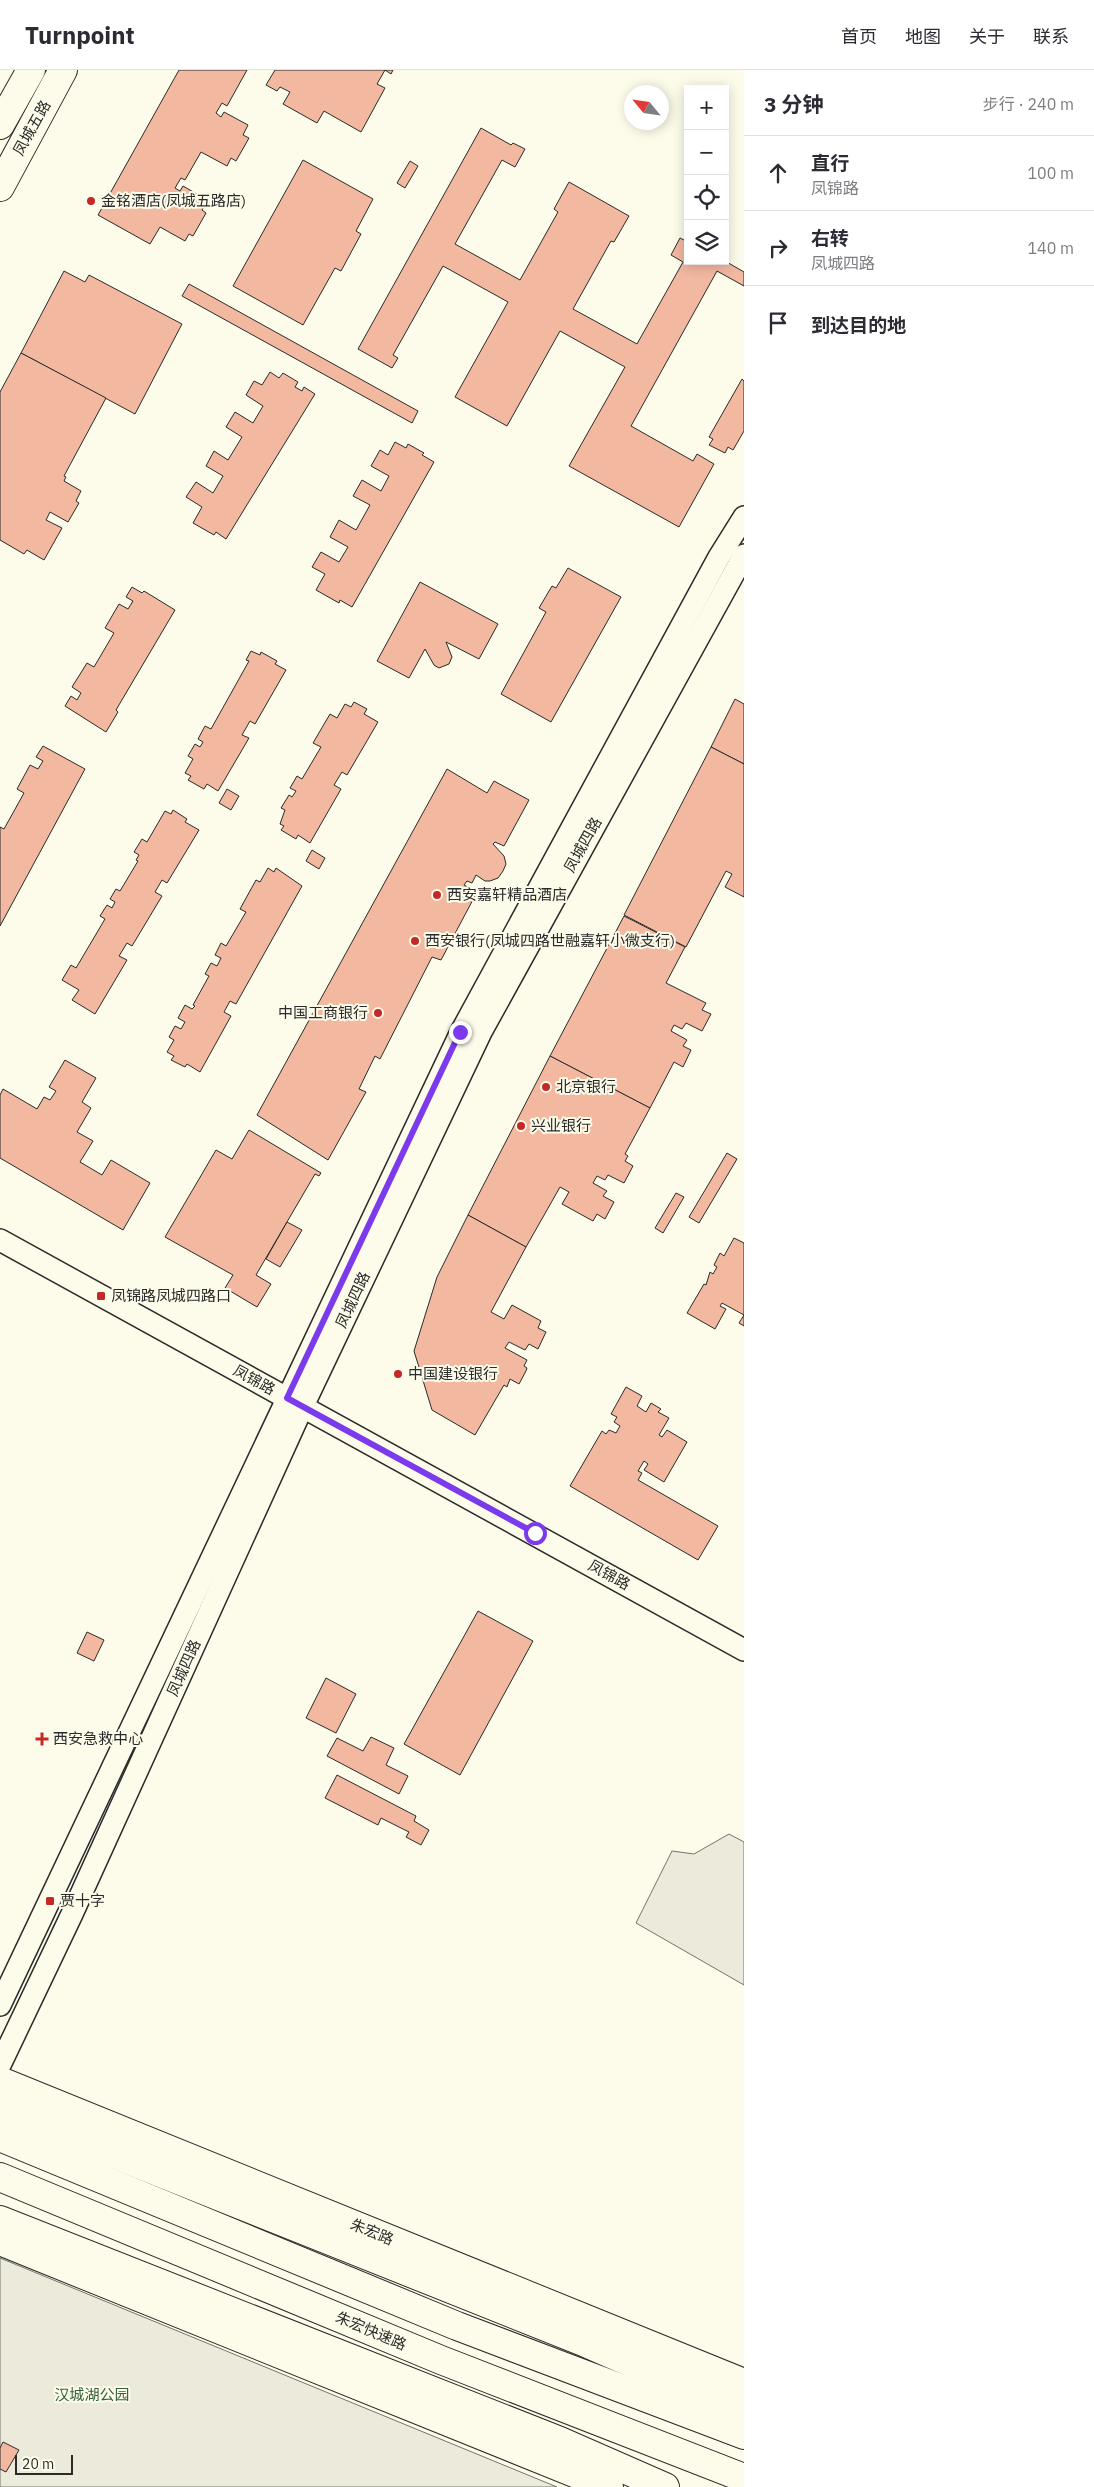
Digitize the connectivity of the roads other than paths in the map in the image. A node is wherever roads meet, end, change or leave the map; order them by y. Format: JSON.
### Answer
{"nodes":[{"id":1,"x":31,"y":70,"type":"edge"},
{"id":2,"x":64,"y":70,"type":"edge"},
{"id":3,"x":0,"y":125,"type":"edge"},
{"id":4,"x":0,"y":187,"type":"edge"},
{"id":5,"x":744,"y":517,"type":"edge"},
{"id":6,"x":744,"y":555,"type":"edge"},
{"id":7,"x":0,"y":1240,"type":"edge"},
{"id":8,"x":295,"y":1402,"type":"junction"},
{"id":9,"x":744,"y":1650,"type":"edge"},
{"id":10,"x":0,"y":2005,"type":"edge"},
{"id":11,"x":0,"y":2065,"type":"edge"},
{"id":12,"x":0,"y":2081,"type":"edge"},
{"id":13,"x":0,"y":2109,"type":"edge"},
{"id":14,"x":0,"y":2137,"type":"edge"},
{"id":15,"x":0,"y":2177,"type":"edge"},
{"id":16,"x":0,"y":2220,"type":"edge"},
{"id":17,"x":0,"y":2241,"type":"edge"},
{"id":18,"x":744,"y":2383,"type":"edge"},
{"id":19,"x":744,"y":2412,"type":"edge"},
{"id":20,"x":744,"y":2435,"type":"edge"},
{"id":21,"x":744,"y":2478,"type":"edge"},
{"id":22,"x":609,"y":2487,"type":"edge"},
{"id":23,"x":665,"y":2487,"type":"edge"}],
"edges":[{"from":1,"to":3,"type":"main road","name":"凤城五路"},
{"from":2,"to":4,"type":"main road","name":"凤城五路"},
{"from":5,"to":8,"type":"street","name":"凤城四路"},
{"from":6,"to":8,"type":"street","name":"凤城四路"},
{"from":7,"to":8,"type":"street","name":"凤锦路"},
{"from":8,"to":9,"type":"street","name":"凤锦路"},
{"from":8,"to":10,"type":"street","name":"凤城四路"},
{"from":8,"to":11,"type":"street","name":"凤城四路"},
{"from":12,"to":18,"type":"main road","name":"朱宏路"},
{"from":13,"to":19,"type":"main road"},
{"from":14,"to":20,"type":"main road"},
{"from":15,"to":21,"type":"main road","name":"朱宏快速路"},
{"from":16,"to":23,"type":"main road"},
{"from":17,"to":22,"type":"main road"}]}
